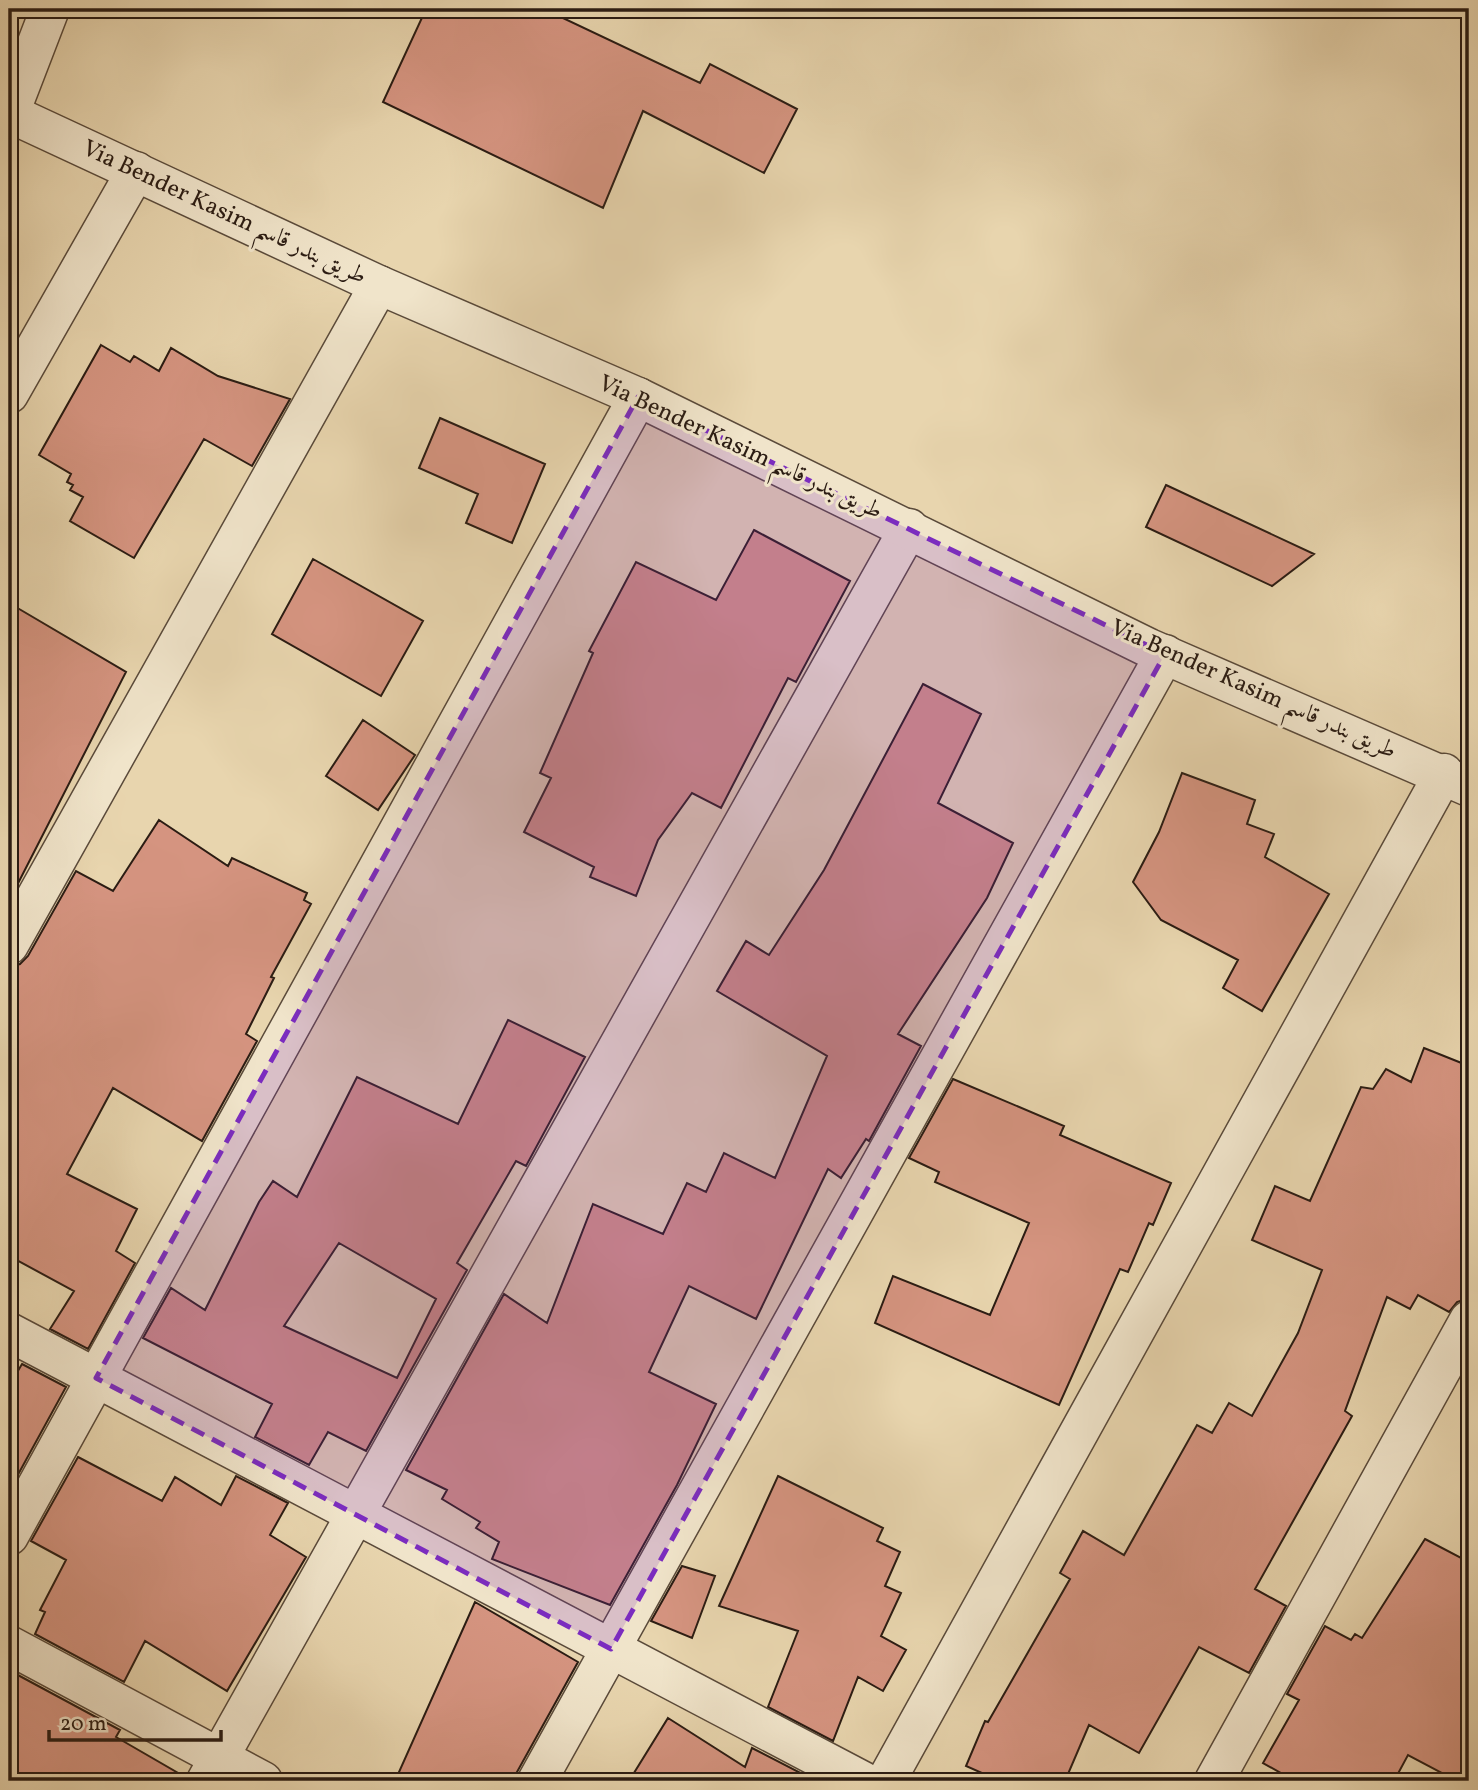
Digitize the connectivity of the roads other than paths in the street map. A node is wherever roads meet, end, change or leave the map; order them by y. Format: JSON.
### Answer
{"nodes":[{"id":1,"x":50,"y":9,"type":"edge"},
{"id":2,"x":9,"y":113,"type":"edge"},
{"id":3,"x":136,"y":171,"type":"junction"},
{"id":4,"x":379,"y":285,"type":"junction"},
{"id":5,"x":9,"y":394,"type":"edge"},
{"id":6,"x":638,"y":397,"type":"junction"},
{"id":7,"x":909,"y":528,"type":"junction"},
{"id":8,"x":1165,"y":654,"type":"junction"},
{"id":9,"x":1457,"y":780,"type":"edge"},
{"id":10,"x":9,"y":945,"type":"edge"},
{"id":11,"x":1469,"y":1320,"type":"edge"},
{"id":12,"x":9,"y":1332,"type":"edge"},
{"id":13,"x":96,"y":1378,"type":"junction"},
{"id":14,"x":356,"y":1515,"type":"junction"},
{"id":15,"x":9,"y":1536,"type":"edge"},
{"id":16,"x":9,"y":1645,"type":"edge"},
{"id":17,"x":611,"y":1649,"type":"junction"},
{"id":18,"x":213,"y":1770,"type":"edge"},
{"id":19,"x":263,"y":1781,"type":"edge"},
{"id":20,"x":537,"y":1781,"type":"edge"},
{"id":21,"x":863,"y":1781,"type":"edge"},
{"id":22,"x":886,"y":1781,"type":"edge"},
{"id":23,"x":1214,"y":1781,"type":"edge"}],
"edges":[{"from":1,"to":2,"type":"street"},
{"from":2,"to":3,"type":"street","name":"Via Bender Kasim طريق بندر قاسم"},
{"from":3,"to":4,"type":"street","name":"Via Bender Kasim طريق بندر قاسم"},
{"from":3,"to":5,"type":"street"},
{"from":4,"to":6,"type":"street","name":"Via Bender Kasim طريق بندر قاسم"},
{"from":4,"to":10,"type":"street"},
{"from":6,"to":7,"type":"street","name":"Via Bender Kasim طريق بندر قاسم"},
{"from":6,"to":13,"type":"street"},
{"from":7,"to":8,"type":"street","name":"Via Bender Kasim طريق بندر قاسم"},
{"from":7,"to":14,"type":"street"},
{"from":8,"to":9,"type":"street","name":"Via Bender Kasim طريق بندر قاسم"},
{"from":8,"to":17,"type":"street"},
{"from":9,"to":22,"type":"street"},
{"from":11,"to":23,"type":"street"},
{"from":12,"to":13,"type":"street"},
{"from":13,"to":14,"type":"street"},
{"from":13,"to":15,"type":"street"},
{"from":14,"to":17,"type":"street"},
{"from":14,"to":18,"type":"street"},
{"from":16,"to":18,"type":"street"},
{"from":17,"to":20,"type":"street"},
{"from":17,"to":21,"type":"street"},
{"from":18,"to":19,"type":"street"}]}
